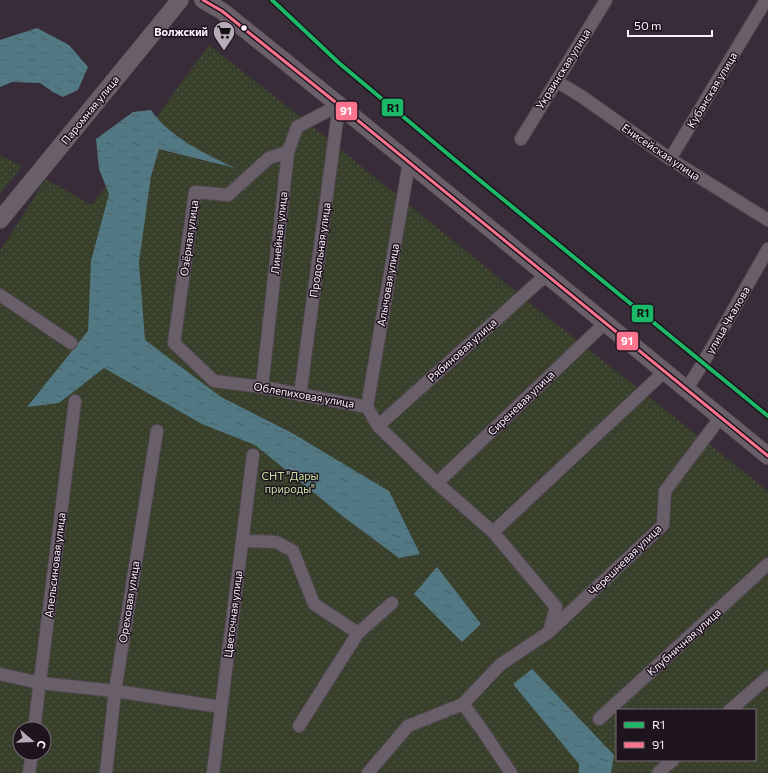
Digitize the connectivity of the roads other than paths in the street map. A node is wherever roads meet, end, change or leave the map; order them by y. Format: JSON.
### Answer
{"nodes":[{"id":1,"x":180,"y":0,"type":"edge"},
{"id":2,"x":203,"y":0,"type":"edge"},
{"id":3,"x":606,"y":0,"type":"edge"},
{"id":4,"x":766,"y":0,"type":"edge"},
{"id":5,"x":556,"y":81,"type":"junction"},
{"id":6,"x":339,"y":105,"type":"junction"},
{"id":7,"x":521,"y":138,"type":"dead end"},
{"id":8,"x":288,"y":152,"type":"junction"},
{"id":9,"x":670,"y":159,"type":"junction"},
{"id":10,"x":409,"y":162,"type":"junction"},
{"id":11,"x":0,"y":220,"type":"edge"},
{"id":12,"x":768,"y":220,"type":"edge"},
{"id":13,"x":768,"y":249,"type":"edge"},
{"id":14,"x":546,"y":275,"type":"junction"},
{"id":15,"x":0,"y":295,"type":"edge"},
{"id":16,"x":605,"y":323,"type":"junction"},
{"id":17,"x":71,"y":343,"type":"dead end"},
{"id":18,"x":174,"y":343,"type":"joint"},
{"id":19,"x":664,"y":372,"type":"junction"},
{"id":20,"x":262,"y":387,"type":"junction"},
{"id":21,"x":686,"y":390,"type":"junction"},
{"id":22,"x":300,"y":395,"type":"junction"},
{"id":23,"x":75,"y":401,"type":"dead end"},
{"id":24,"x":367,"y":407,"type":"junction"},
{"id":25,"x":720,"y":418,"type":"junction"},
{"id":26,"x":378,"y":426,"type":"junction"},
{"id":27,"x":157,"y":431,"type":"dead end"},
{"id":28,"x":252,"y":455,"type":"dead end"},
{"id":29,"x":768,"y":456,"type":"edge"},
{"id":30,"x":437,"y":482,"type":"junction"},
{"id":31,"x":493,"y":532,"type":"junction"},
{"id":32,"x":242,"y":541,"type":"junction"},
{"id":33,"x":768,"y":564,"type":"edge"},
{"id":34,"x":392,"y":603,"type":"dead end"},
{"id":35,"x":549,"y":632,"type":"junction"},
{"id":36,"x":358,"y":633,"type":"junction"},
{"id":37,"x":0,"y":674,"type":"edge"},
{"id":38,"x":768,"y":677,"type":"edge"},
{"id":39,"x":40,"y":683,"type":"junction"},
{"id":40,"x":115,"y":691,"type":"junction"},
{"id":41,"x":463,"y":704,"type":"junction"},
{"id":42,"x":221,"y":707,"type":"junction"},
{"id":43,"x":731,"y":709,"type":"edge"},
{"id":44,"x":599,"y":719,"type":"dead end"},
{"id":45,"x":35,"y":721,"type":"edge"},
{"id":46,"x":299,"y":726,"type":"dead end"},
{"id":47,"x":31,"y":761,"type":"edge"},
{"id":48,"x":672,"y":761,"type":"edge"},
{"id":49,"x":29,"y":773,"type":"edge"},
{"id":50,"x":106,"y":773,"type":"edge"},
{"id":51,"x":213,"y":773,"type":"edge"},
{"id":52,"x":368,"y":773,"type":"edge"},
{"id":53,"x":511,"y":773,"type":"edge"},
{"id":54,"x":658,"y":773,"type":"edge"}],
"edges":[{"from":1,"to":11,"type":"street","name":"Паромная улица"},
{"from":2,"to":6,"type":"street"},
{"from":3,"to":5,"type":"street","name":"Украинская улица"},
{"from":4,"to":9,"type":"street","name":"Кубанская улица"},
{"from":5,"to":7,"type":"street","name":"Украинская улица"},
{"from":5,"to":9,"type":"street","name":"Енисейская улица"},
{"from":6,"to":8,"type":"street","name":"Линейная улица"},
{"from":6,"to":10,"type":"street"},
{"from":6,"to":22,"type":"street","name":"Продольная улица"},
{"from":8,"to":18,"type":"street","name":"Озёрная улица"},
{"from":8,"to":20,"type":"street","name":"Линейная улица"},
{"from":9,"to":12,"type":"street","name":"Енисейская улица"},
{"from":10,"to":14,"type":"street"},
{"from":10,"to":24,"type":"street","name":"Алычовая улица"},
{"from":13,"to":21,"type":"street","name":"улица Чкалова"},
{"from":14,"to":16,"type":"street"},
{"from":14,"to":26,"type":"street","name":"Рябиновая улица"},
{"from":15,"to":17,"type":"street"},
{"from":16,"to":19,"type":"street"},
{"from":16,"to":30,"type":"street","name":"Сиреневая улица"},
{"from":18,"to":20,"type":"street","name":"Облепиховая улица"},
{"from":19,"to":21,"type":"street"},
{"from":19,"to":31,"type":"street"},
{"from":20,"to":22,"type":"street","name":"Облепиховая улица"},
{"from":21,"to":25,"type":"street"},
{"from":22,"to":24,"type":"street","name":"Облепиховая улица"},
{"from":23,"to":39,"type":"street","name":"Апельсиновая улица"},
{"from":24,"to":26,"type":"street","name":"Облепиховая улица"},
{"from":25,"to":29,"type":"street"},
{"from":25,"to":35,"type":"street","name":"Черешневая улица"},
{"from":26,"to":30,"type":"street","name":"Облепиховая улица"},
{"from":27,"to":40,"type":"street","name":"Ореховая улица"},
{"from":28,"to":32,"type":"street","name":"Цветочная улица"},
{"from":30,"to":31,"type":"street","name":"Облепиховая улица"},
{"from":31,"to":35,"type":"street","name":"Облепиховая улица"},
{"from":32,"to":36,"type":"street"},
{"from":32,"to":42,"type":"street","name":"Цветочная улица"},
{"from":33,"to":44,"type":"street","name":"Клубничная улица"},
{"from":34,"to":36,"type":"street"},
{"from":35,"to":41,"type":"street","name":"Черешневая улица"},
{"from":36,"to":46,"type":"street"},
{"from":37,"to":39,"type":"street"},
{"from":38,"to":43,"type":"street"},
{"from":39,"to":40,"type":"street"},
{"from":39,"to":45,"type":"street","name":"Апельсиновая улица"},
{"from":40,"to":42,"type":"street"},
{"from":40,"to":50,"type":"street","name":"Ореховая улица"},
{"from":41,"to":52,"type":"street"},
{"from":41,"to":53,"type":"street"},
{"from":42,"to":51,"type":"street","name":"Цветочная улица"},
{"from":47,"to":49,"type":"street"},
{"from":48,"to":54,"type":"street"}]}
